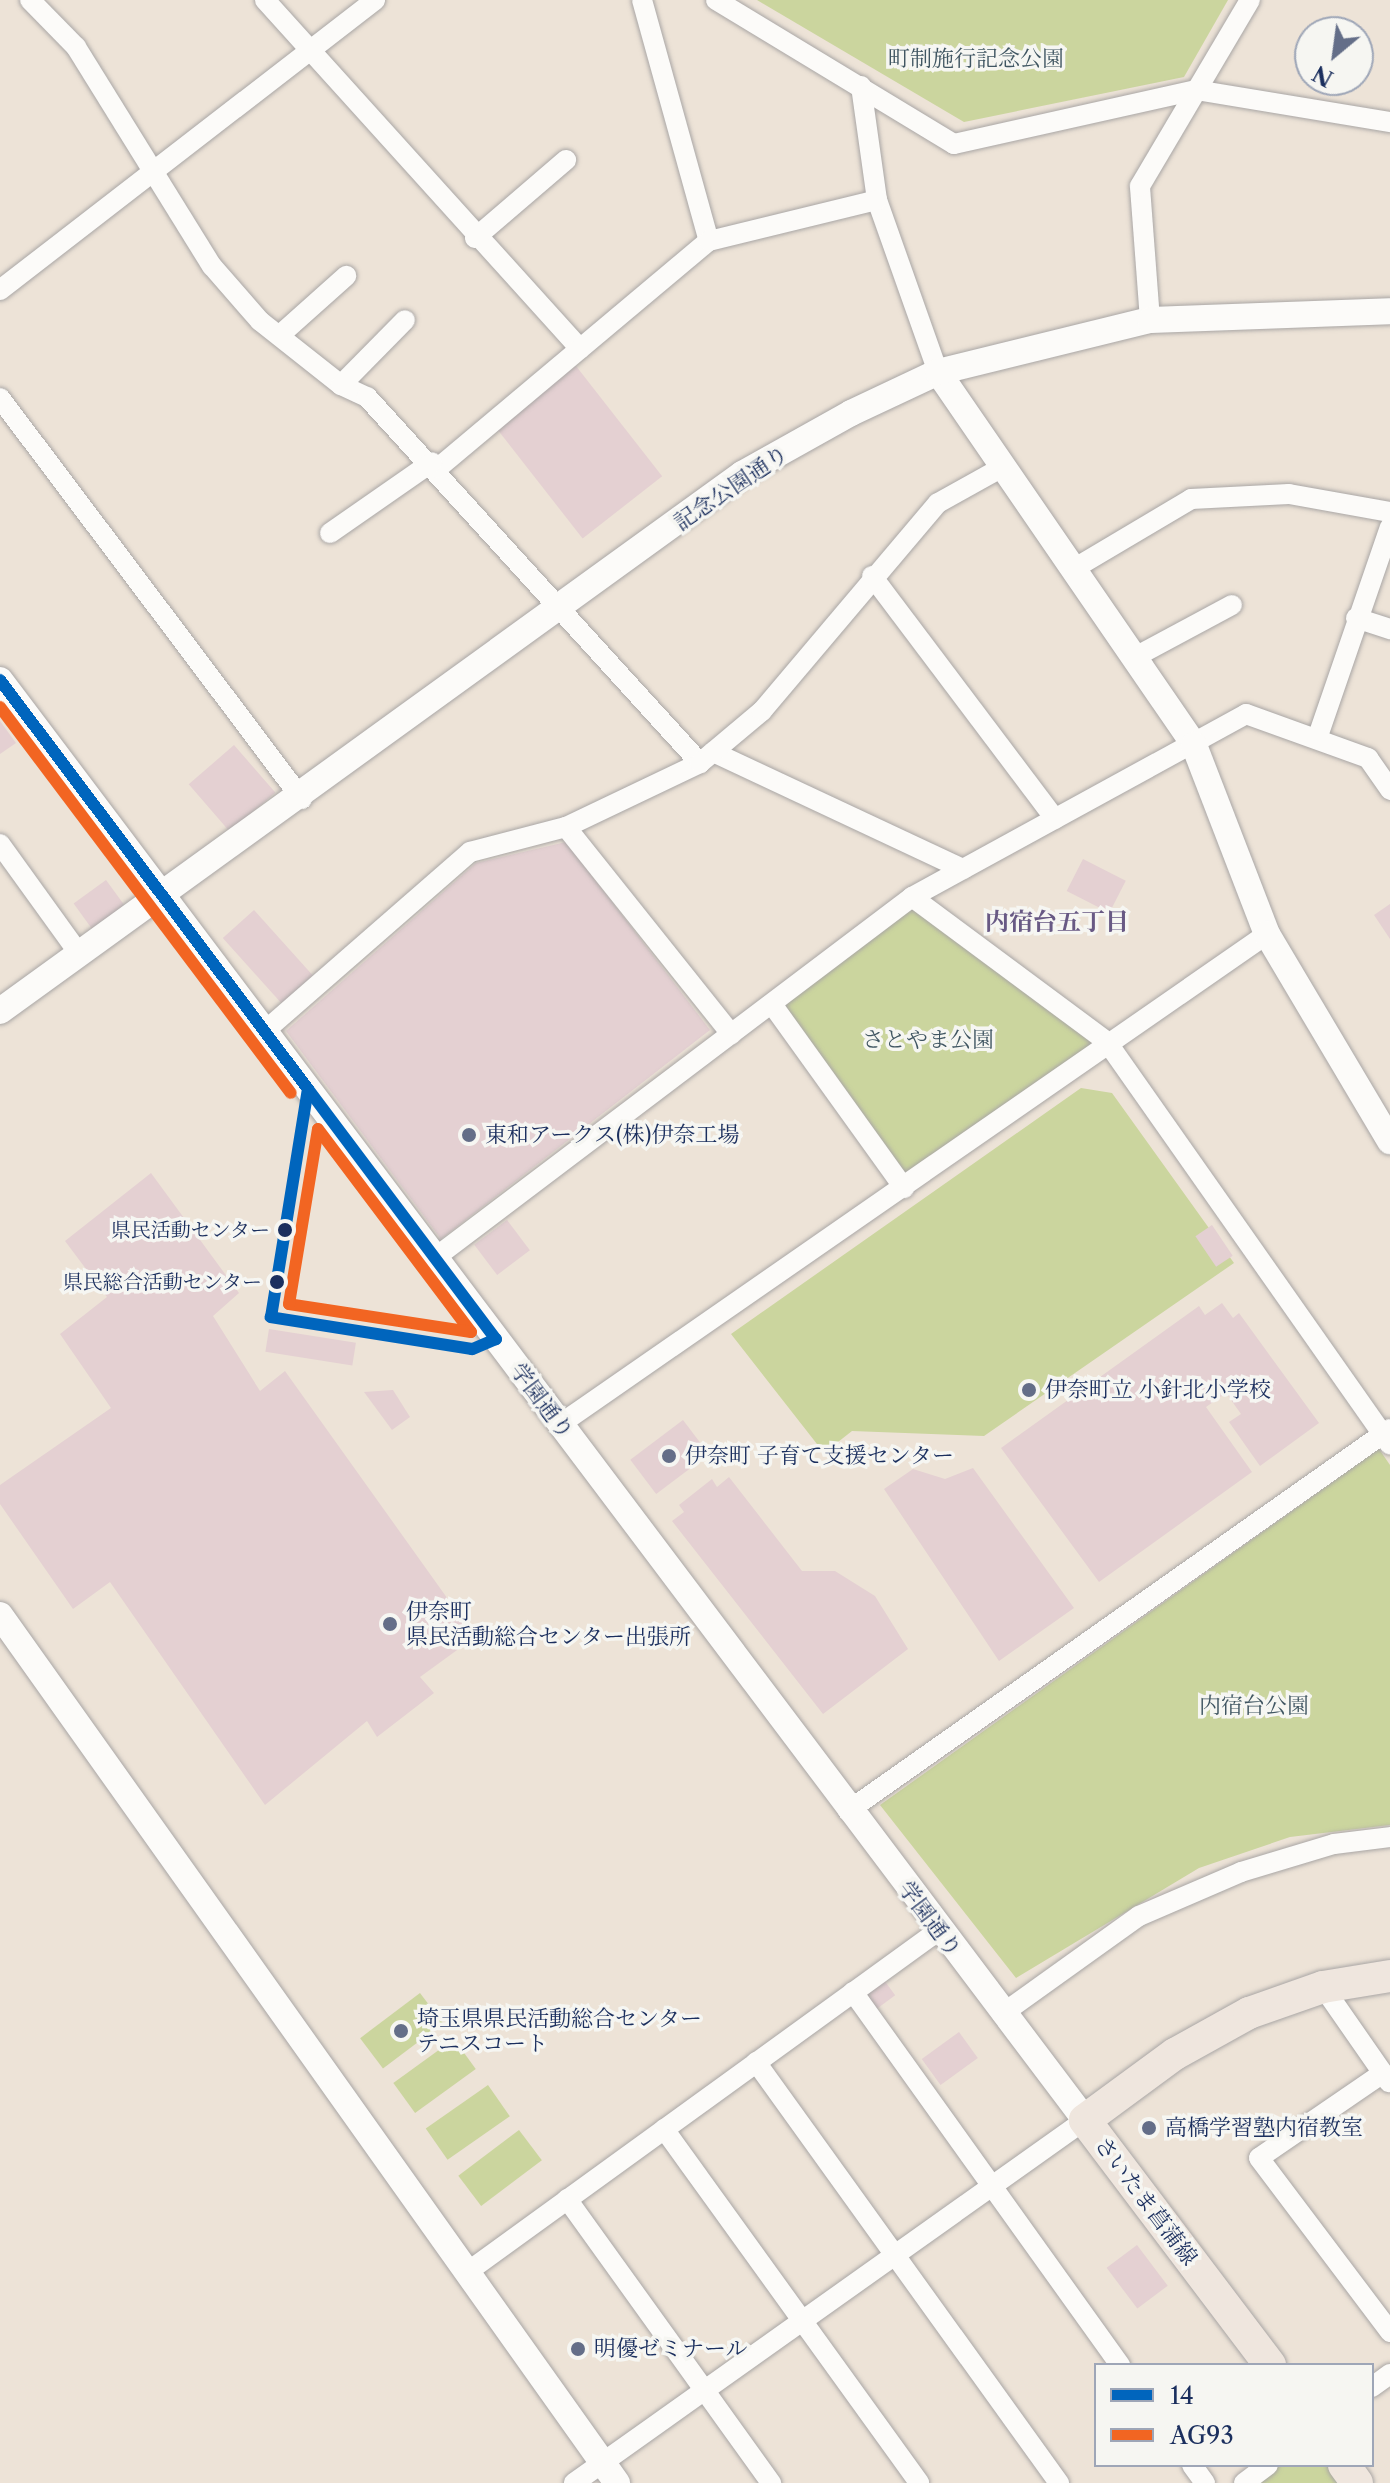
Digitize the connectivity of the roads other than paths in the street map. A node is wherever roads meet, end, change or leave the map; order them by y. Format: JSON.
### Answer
{"nodes":[{"id":1,"x":30,"y":0,"type":"edge"},
{"id":2,"x":265,"y":0,"type":"edge"},
{"id":3,"x":375,"y":0,"type":"edge"},
{"id":4,"x":642,"y":0,"type":"edge"},
{"id":5,"x":716,"y":0,"type":"edge"},
{"id":6,"x":1250,"y":0,"type":"edge"},
{"id":7,"x":311,"y":52,"type":"junction"},
{"id":8,"x":861,"y":86,"type":"junction"},
{"id":9,"x":1196,"y":90,"type":"junction"},
{"id":10,"x":1390,"y":122,"type":"edge"},
{"id":11,"x":566,"y":160,"type":"dead end"},
{"id":12,"x":159,"y":174,"type":"junction"},
{"id":13,"x":877,"y":200,"type":"junction"},
{"id":14,"x":475,"y":238,"type":"junction"},
{"id":15,"x":709,"y":241,"type":"junction"},
{"id":16,"x":346,"y":276,"type":"dead end"},
{"id":17,"x":0,"y":290,"type":"edge"},
{"id":18,"x":1390,"y":311,"type":"edge"},
{"id":19,"x":405,"y":320,"type":"dead end"},
{"id":20,"x":1150,"y":320,"type":"junction"},
{"id":21,"x":280,"y":335,"type":"junction"},
{"id":22,"x":580,"y":349,"type":"junction"},
{"id":23,"x":938,"y":372,"type":"junction"},
{"id":24,"x":341,"y":385,"type":"junction"},
{"id":25,"x":0,"y":398,"type":"edge"},
{"id":26,"x":435,"y":465,"type":"junction"},
{"id":27,"x":1001,"y":468,"type":"junction"},
{"id":28,"x":1390,"y":512,"type":"edge"},
{"id":29,"x":1390,"y":527,"type":"edge"},
{"id":30,"x":330,"y":533,"type":"dead end"},
{"id":31,"x":1075,"y":568,"type":"junction"},
{"id":32,"x":872,"y":576,"type":"junction"},
{"id":33,"x":1232,"y":605,"type":"dead end"},
{"id":34,"x":561,"y":611,"type":"junction"},
{"id":35,"x":1356,"y":618,"type":"junction"},
{"id":36,"x":1390,"y":629,"type":"edge"},
{"id":37,"x":1135,"y":657,"type":"junction"},
{"id":38,"x":0,"y":680,"type":"edge"},
{"id":39,"x":1318,"y":736,"type":"junction"},
{"id":40,"x":1194,"y":745,"type":"junction"},
{"id":41,"x":706,"y":757,"type":"junction"},
{"id":42,"x":1390,"y":790,"type":"edge"},
{"id":43,"x":302,"y":799,"type":"junction"},
{"id":44,"x":1055,"y":819,"type":"junction"},
{"id":45,"x":566,"y":827,"type":"junction"},
{"id":46,"x":0,"y":844,"type":"edge"},
{"id":47,"x":963,"y":869,"type":"junction"},
{"id":48,"x":166,"y":895,"type":"junction"},
{"id":49,"x":912,"y":897,"type":"junction"},
{"id":50,"x":1267,"y":934,"type":"junction"},
{"id":51,"x":80,"y":955,"type":"junction"},
{"id":52,"x":774,"y":1007,"type":"junction"},
{"id":53,"x":0,"y":1011,"type":"edge"},
{"id":54,"x":266,"y":1030,"type":"junction"},
{"id":55,"x":731,"y":1034,"type":"junction"},
{"id":56,"x":1107,"y":1042,"type":"junction"},
{"id":57,"x":1387,"y":1132,"type":"edge"},
{"id":58,"x":904,"y":1188,"type":"junction"},
{"id":59,"x":436,"y":1257,"type":"junction"},
{"id":60,"x":559,"y":1425,"type":"junction"},
{"id":61,"x":1388,"y":1436,"type":"edge"},
{"id":62,"x":0,"y":1615,"type":"edge"},
{"id":63,"x":848,"y":1811,"type":"junction"},
{"id":64,"x":1390,"y":1837,"type":"edge"},
{"id":65,"x":938,"y":1931,"type":"junction"},
{"id":66,"x":1390,"y":1976,"type":"edge"},
{"id":67,"x":1323,"y":1987,"type":"junction"},
{"id":68,"x":853,"y":1992,"type":"junction"},
{"id":69,"x":1002,"y":2014,"type":"junction"},
{"id":70,"x":756,"y":2062,"type":"junction"},
{"id":71,"x":1387,"y":2078,"type":"edge"},
{"id":72,"x":1085,"y":2120,"type":"junction"},
{"id":73,"x":664,"y":2129,"type":"junction"},
{"id":74,"x":992,"y":2186,"type":"junction"},
{"id":75,"x":567,"y":2199,"type":"junction"},
{"id":76,"x":895,"y":2255,"type":"junction"},
{"id":77,"x":466,"y":2273,"type":"junction"},
{"id":78,"x":802,"y":2321,"type":"junction"},
{"id":79,"x":1390,"y":2332,"type":"edge"},
{"id":80,"x":1119,"y":2363,"type":"edge"},
{"id":81,"x":1268,"y":2363,"type":"edge"},
{"id":82,"x":704,"y":2390,"type":"junction"},
{"id":83,"x":1265,"y":2467,"type":"edge"},
{"id":84,"x":610,"y":2473,"type":"edge"},
{"id":85,"x":574,"y":2483,"type":"edge"},
{"id":86,"x":771,"y":2483,"type":"edge"},
{"id":87,"x":919,"y":2483,"type":"edge"},
{"id":88,"x":1059,"y":2483,"type":"edge"},
{"id":89,"x":1244,"y":2483,"type":"edge"}],
"edges":[{"from":1,"to":12,"type":"street"},
{"from":2,"to":7,"type":"street"},
{"from":3,"to":7,"type":"street"},
{"from":4,"to":15,"type":"street"},
{"from":5,"to":8,"type":"street"},
{"from":6,"to":9,"type":"street"},
{"from":7,"to":12,"type":"street"},
{"from":7,"to":14,"type":"street"},
{"from":8,"to":9,"type":"street"},
{"from":8,"to":13,"type":"street"},
{"from":9,"to":10,"type":"street"},
{"from":9,"to":20,"type":"street"},
{"from":11,"to":14,"type":"street"},
{"from":12,"to":17,"type":"street"},
{"from":12,"to":21,"type":"street"},
{"from":13,"to":15,"type":"street"},
{"from":13,"to":23,"type":"street"},
{"from":14,"to":22,"type":"street"},
{"from":15,"to":22,"type":"street"},
{"from":16,"to":21,"type":"street"},
{"from":18,"to":20,"type":"street","name":"記念公園通り"},
{"from":19,"to":24,"type":"street"},
{"from":20,"to":23,"type":"street","name":"記念公園通り"},
{"from":21,"to":24,"type":"street"},
{"from":22,"to":26,"type":"street"},
{"from":23,"to":27,"type":"street"},
{"from":23,"to":34,"type":"street","name":"記念公園通り"},
{"from":24,"to":26,"type":"street"},
{"from":25,"to":43,"type":"street"},
{"from":26,"to":30,"type":"street"},
{"from":26,"to":34,"type":"street"},
{"from":27,"to":31,"type":"street"},
{"from":27,"to":32,"type":"street"},
{"from":28,"to":31,"type":"street"},
{"from":29,"to":35,"type":"street"},
{"from":31,"to":37,"type":"street"},
{"from":32,"to":41,"type":"street"},
{"from":32,"to":44,"type":"street"},
{"from":33,"to":37,"type":"street"},
{"from":34,"to":41,"type":"street"},
{"from":34,"to":43,"type":"street","name":"記念公園通り"},
{"from":35,"to":36,"type":"street"},
{"from":35,"to":39,"type":"street"},
{"from":37,"to":40,"type":"street"},
{"from":38,"to":48,"type":"street","name":"学園通り"},
{"from":39,"to":40,"type":"street"},
{"from":39,"to":42,"type":"street"},
{"from":40,"to":44,"type":"street"},
{"from":40,"to":50,"type":"street"},
{"from":41,"to":45,"type":"street"},
{"from":41,"to":47,"type":"street"},
{"from":43,"to":48,"type":"street","name":"記念公園通り"},
{"from":44,"to":47,"type":"street"},
{"from":45,"to":54,"type":"street"},
{"from":45,"to":55,"type":"street"},
{"from":46,"to":51,"type":"street"},
{"from":47,"to":49,"type":"street"},
{"from":48,"to":51,"type":"street","name":"記念公園通り"},
{"from":48,"to":54,"type":"street","name":"学園通り"},
{"from":49,"to":52,"type":"street"},
{"from":49,"to":56,"type":"street"},
{"from":50,"to":56,"type":"street"},
{"from":50,"to":57,"type":"street"},
{"from":51,"to":53,"type":"street","name":"記念公園通り"},
{"from":52,"to":55,"type":"street"},
{"from":52,"to":58,"type":"street"},
{"from":54,"to":59,"type":"street","name":"学園通り"},
{"from":55,"to":59,"type":"street"},
{"from":56,"to":58,"type":"street"},
{"from":56,"to":61,"type":"street"},
{"from":58,"to":60,"type":"street"},
{"from":59,"to":60,"type":"street","name":"学園通り"},
{"from":60,"to":63,"type":"street","name":"学園通り"},
{"from":61,"to":63,"type":"street"},
{"from":62,"to":77,"type":"street"},
{"from":63,"to":65,"type":"street","name":"学園通り"},
{"from":64,"to":69,"type":"street"},
{"from":65,"to":68,"type":"street"},
{"from":65,"to":69,"type":"street","name":"学園通り"},
{"from":66,"to":67,"type":"main road","name":"さいたま菖蒲線"},
{"from":67,"to":71,"type":"street"},
{"from":67,"to":72,"type":"main road","name":"さいたま菖蒲線"},
{"from":68,"to":70,"type":"street"},
{"from":68,"to":74,"type":"street"},
{"from":69,"to":72,"type":"street","name":"学園通り"},
{"from":70,"to":73,"type":"street"},
{"from":70,"to":76,"type":"street"},
{"from":71,"to":79,"type":"street"},
{"from":72,"to":74,"type":"street"},
{"from":72,"to":81,"type":"main road","name":"さいたま菖蒲線"},
{"from":73,"to":75,"type":"street"},
{"from":73,"to":78,"type":"street"},
{"from":74,"to":76,"type":"street"},
{"from":74,"to":80,"type":"street"},
{"from":75,"to":77,"type":"street"},
{"from":75,"to":82,"type":"street"},
{"from":76,"to":78,"type":"street"},
{"from":76,"to":88,"type":"street"},
{"from":77,"to":84,"type":"street"},
{"from":78,"to":82,"type":"street"},
{"from":78,"to":87,"type":"street"},
{"from":82,"to":84,"type":"street"},
{"from":82,"to":86,"type":"street"},
{"from":83,"to":89,"type":"street"},
{"from":84,"to":85,"type":"street"}]}
